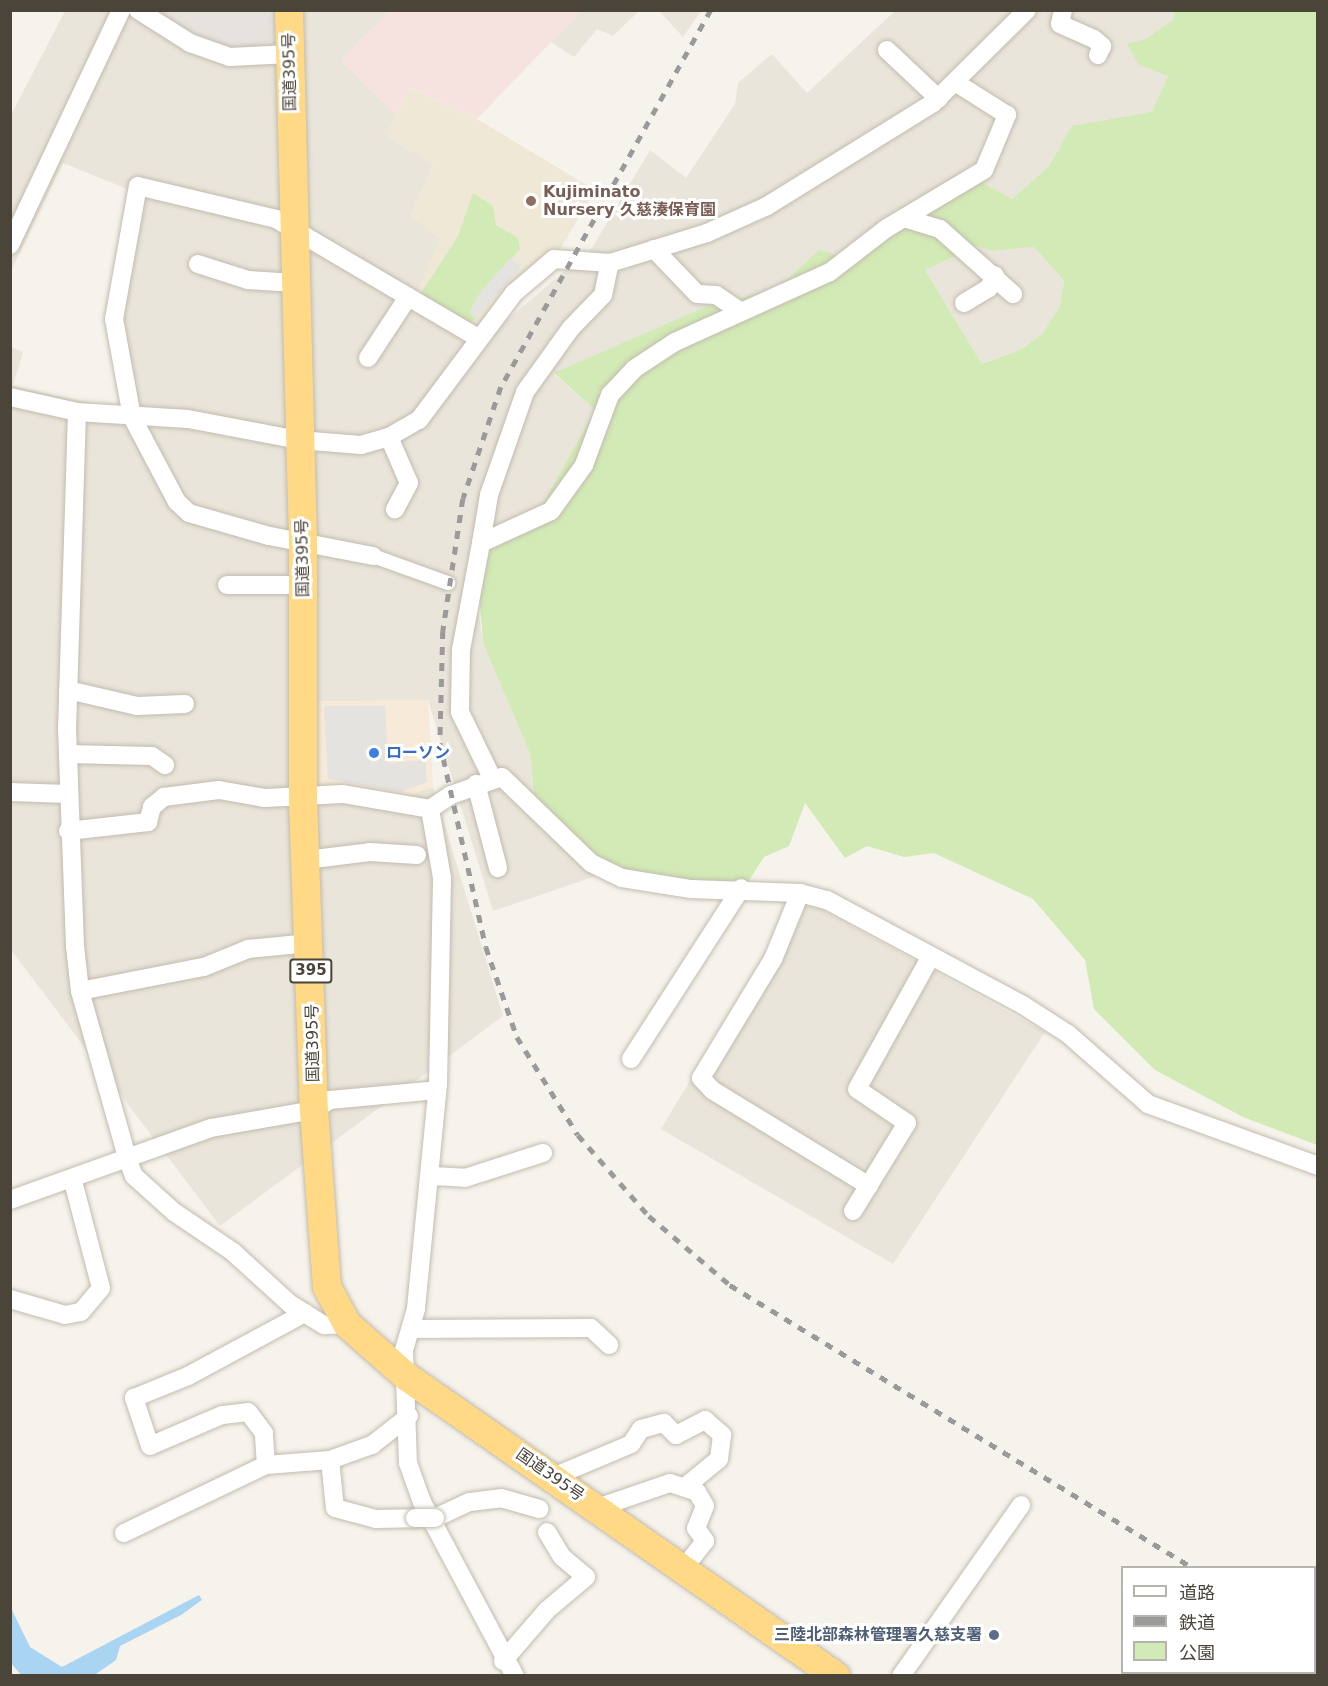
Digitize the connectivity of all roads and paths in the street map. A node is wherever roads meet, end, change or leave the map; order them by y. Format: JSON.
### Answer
{"nodes":[{"id":1,"x":121,"y":10,"type":"edge"},
{"id":2,"x":138,"y":10,"type":"edge"},
{"id":3,"x":289,"y":10,"type":"edge"},
{"id":4,"x":1027,"y":10,"type":"edge"},
{"id":5,"x":1063,"y":10,"type":"edge"},
{"id":6,"x":887,"y":51,"type":"dead end"},
{"id":7,"x":290,"y":54,"type":"junction"},
{"id":8,"x":1098,"y":55,"type":"dead end"},
{"id":9,"x":958,"y":84,"type":"junction"},
{"id":10,"x":939,"y":99,"type":"junction"},
{"id":11,"x":904,"y":218,"type":"junction"},
{"id":12,"x":294,"y":232,"type":"junction"},
{"id":13,"x":10,"y":245,"type":"edge"},
{"id":14,"x":654,"y":249,"type":"junction"},
{"id":15,"x":610,"y":262,"type":"junction"},
{"id":16,"x":198,"y":264,"type":"dead end"},
{"id":17,"x":994,"y":276,"type":"junction"},
{"id":18,"x":295,"y":283,"type":"junction"},
{"id":19,"x":1014,"y":294,"type":"dead end"},
{"id":20,"x":408,"y":297,"type":"junction"},
{"id":21,"x":964,"y":303,"type":"dead end"},
{"id":22,"x":741,"y":312,"type":"junction"},
{"id":23,"x":478,"y":338,"type":"junction"},
{"id":24,"x":368,"y":358,"type":"dead end"},
{"id":25,"x":10,"y":397,"type":"edge"},
{"id":26,"x":77,"y":412,"type":"junction"},
{"id":27,"x":132,"y":417,"type":"junction"},
{"id":28,"x":389,"y":437,"type":"junction"},
{"id":29,"x":299,"y":440,"type":"junction"},
{"id":30,"x":395,"y":508,"type":"dead end"},
{"id":31,"x":303,"y":542,"type":"junction"},
{"id":32,"x":481,"y":543,"type":"junction"},
{"id":33,"x":373,"y":556,"type":"joint"},
{"id":34,"x":448,"y":583,"type":"dead end"},
{"id":35,"x":226,"y":585,"type":"dead end"},
{"id":36,"x":303,"y":585,"type":"junction"},
{"id":37,"x":68,"y":690,"type":"junction"},
{"id":38,"x":185,"y":704,"type":"dead end"},
{"id":39,"x":68,"y":754,"type":"junction"},
{"id":40,"x":165,"y":765,"type":"dead end"},
{"id":41,"x":484,"y":781,"type":"junction"},
{"id":42,"x":10,"y":792,"type":"edge"},
{"id":43,"x":68,"y":794,"type":"junction"},
{"id":44,"x":303,"y":799,"type":"junction"},
{"id":45,"x":430,"y":809,"type":"junction"},
{"id":46,"x":68,"y":831,"type":"junction"},
{"id":47,"x":417,"y":855,"type":"dead end"},
{"id":48,"x":306,"y":860,"type":"junction"},
{"id":49,"x":498,"y":868,"type":"dead end"},
{"id":50,"x":741,"y":888,"type":"junction"},
{"id":51,"x":800,"y":893,"type":"junction"},
{"id":52,"x":310,"y":943,"type":"junction"},
{"id":53,"x":932,"y":956,"type":"junction"},
{"id":54,"x":80,"y":991,"type":"junction"},
{"id":55,"x":631,"y":1059,"type":"dead end"},
{"id":56,"x":437,"y":1090,"type":"junction"},
{"id":57,"x":314,"y":1110,"type":"junction"},
{"id":58,"x":543,"y":1153,"type":"dead end"},
{"id":59,"x":128,"y":1161,"type":"junction"},
{"id":60,"x":1317,"y":1166,"type":"edge"},
{"id":61,"x":432,"y":1176,"type":"junction"},
{"id":62,"x":73,"y":1181,"type":"dead end"},
{"id":63,"x":869,"y":1186,"type":"junction"},
{"id":64,"x":10,"y":1200,"type":"edge"},
{"id":65,"x":853,"y":1211,"type":"dead end"},
{"id":66,"x":10,"y":1299,"type":"edge"},
{"id":67,"x":305,"y":1313,"type":"junction"},
{"id":68,"x":346,"y":1324,"type":"junction"},
{"id":69,"x":411,"y":1329,"type":"junction"},
{"id":70,"x":609,"y":1346,"type":"dead end"},
{"id":71,"x":407,"y":1377,"type":"junction"},
{"id":72,"x":409,"y":1416,"type":"junction"},
{"id":73,"x":330,"y":1460,"type":"junction"},
{"id":74,"x":266,"y":1465,"type":"junction"},
{"id":75,"x":553,"y":1477,"type":"junction"},
{"id":76,"x":685,"y":1487,"type":"junction"},
{"id":77,"x":1021,"y":1505,"type":"dead end"},
{"id":78,"x":597,"y":1508,"type":"junction"},
{"id":79,"x":539,"y":1509,"type":"dead end"},
{"id":80,"x":548,"y":1532,"type":"dead end"},
{"id":81,"x":124,"y":1533,"type":"dead end"},
{"id":82,"x":682,"y":1569,"type":"junction"},
{"id":83,"x":509,"y":1668,"type":"edge"},
{"id":84,"x":836,"y":1676,"type":"edge"},
{"id":85,"x":901,"y":1676,"type":"edge"}],
"edges":[{"from":1,"to":13,"type":"street"},
{"from":2,"to":7,"type":"street"},
{"from":3,"to":7,"type":"highway","name":"国道395号","number":"395"},
{"from":4,"to":9,"type":"street"},
{"from":5,"to":8,"type":"street"},
{"from":6,"to":10,"type":"street"},
{"from":7,"to":12,"type":"highway","name":"国道395号","number":"395"},
{"from":9,"to":10,"type":"street"},
{"from":9,"to":11,"type":"street"},
{"from":10,"to":14,"type":"street"},
{"from":11,"to":17,"type":"street"},
{"from":11,"to":22,"type":"street"},
{"from":12,"to":18,"type":"highway","name":"国道395号","number":"395"},
{"from":12,"to":20,"type":"street"},
{"from":12,"to":27,"type":"street"},
{"from":14,"to":15,"type":"street"},
{"from":14,"to":22,"type":"street"},
{"from":15,"to":23,"type":"street"},
{"from":15,"to":32,"type":"street"},
{"from":16,"to":18,"type":"street"},
{"from":17,"to":19,"type":"street"},
{"from":17,"to":21,"type":"street"},
{"from":18,"to":29,"type":"highway","name":"国道395号","number":"395"},
{"from":20,"to":23,"type":"street"},
{"from":20,"to":24,"type":"street"},
{"from":22,"to":32,"type":"street"},
{"from":23,"to":28,"type":"street"},
{"from":25,"to":26,"type":"street"},
{"from":26,"to":27,"type":"street"},
{"from":26,"to":37,"type":"street"},
{"from":27,"to":29,"type":"street"},
{"from":27,"to":31,"type":"street"},
{"from":28,"to":29,"type":"street"},
{"from":28,"to":30,"type":"street"},
{"from":29,"to":31,"type":"highway","name":"国道395号","number":"395"},
{"from":31,"to":33,"type":"street"},
{"from":31,"to":36,"type":"highway","name":"国道395号","number":"395"},
{"from":32,"to":41,"type":"street"},
{"from":33,"to":34,"type":"street"},
{"from":35,"to":36,"type":"street"},
{"from":36,"to":44,"type":"highway","name":"国道395号","number":"395"},
{"from":37,"to":38,"type":"street"},
{"from":37,"to":39,"type":"street"},
{"from":39,"to":40,"type":"street"},
{"from":39,"to":43,"type":"street"},
{"from":41,"to":45,"type":"street"},
{"from":41,"to":49,"type":"street"},
{"from":41,"to":50,"type":"street"},
{"from":42,"to":43,"type":"street"},
{"from":43,"to":46,"type":"street"},
{"from":44,"to":45,"type":"street"},
{"from":44,"to":46,"type":"street"},
{"from":44,"to":48,"type":"highway","name":"国道395号","number":"395"},
{"from":45,"to":56,"type":"street"},
{"from":46,"to":54,"type":"street"},
{"from":47,"to":48,"type":"street"},
{"from":48,"to":52,"type":"highway","name":"国道395号","number":"395"},
{"from":50,"to":51,"type":"street"},
{"from":50,"to":55,"type":"street"},
{"from":51,"to":53,"type":"street"},
{"from":51,"to":63,"type":"street"},
{"from":52,"to":54,"type":"street"},
{"from":52,"to":57,"type":"highway","name":"国道395号","number":"395"},
{"from":53,"to":60,"type":"street"},
{"from":53,"to":63,"type":"street"},
{"from":54,"to":59,"type":"street"},
{"from":56,"to":57,"type":"street"},
{"from":56,"to":61,"type":"street"},
{"from":57,"to":59,"type":"street"},
{"from":57,"to":68,"type":"highway","name":"国道395号","number":"395"},
{"from":58,"to":61,"type":"street"},
{"from":59,"to":64,"type":"street"},
{"from":59,"to":67,"type":"street"},
{"from":61,"to":69,"type":"street"},
{"from":62,"to":66,"type":"street"},
{"from":63,"to":65,"type":"street"},
{"from":67,"to":68,"type":"street"},
{"from":67,"to":74,"type":"street"},
{"from":68,"to":71,"type":"highway","name":"国道395号","number":"395"},
{"from":69,"to":70,"type":"street"},
{"from":69,"to":71,"type":"street"},
{"from":71,"to":72,"type":"street"},
{"from":71,"to":75,"type":"highway","name":"国道395号","number":"395"},
{"from":72,"to":73,"type":"street"},
{"from":72,"to":83,"type":"street"},
{"from":73,"to":74,"type":"street"},
{"from":73,"to":79,"type":"street","bridge":true},
{"from":74,"to":81,"type":"street"},
{"from":75,"to":76,"type":"street"},
{"from":75,"to":78,"type":"highway","name":"国道395号","number":"395"},
{"from":76,"to":78,"type":"street"},
{"from":76,"to":82,"type":"street"},
{"from":77,"to":85,"type":"street"},
{"from":78,"to":82,"type":"highway","name":"国道395号","number":"395"},
{"from":80,"to":83,"type":"street"},
{"from":82,"to":84,"type":"highway","name":"国道395号","number":"395"}]}
